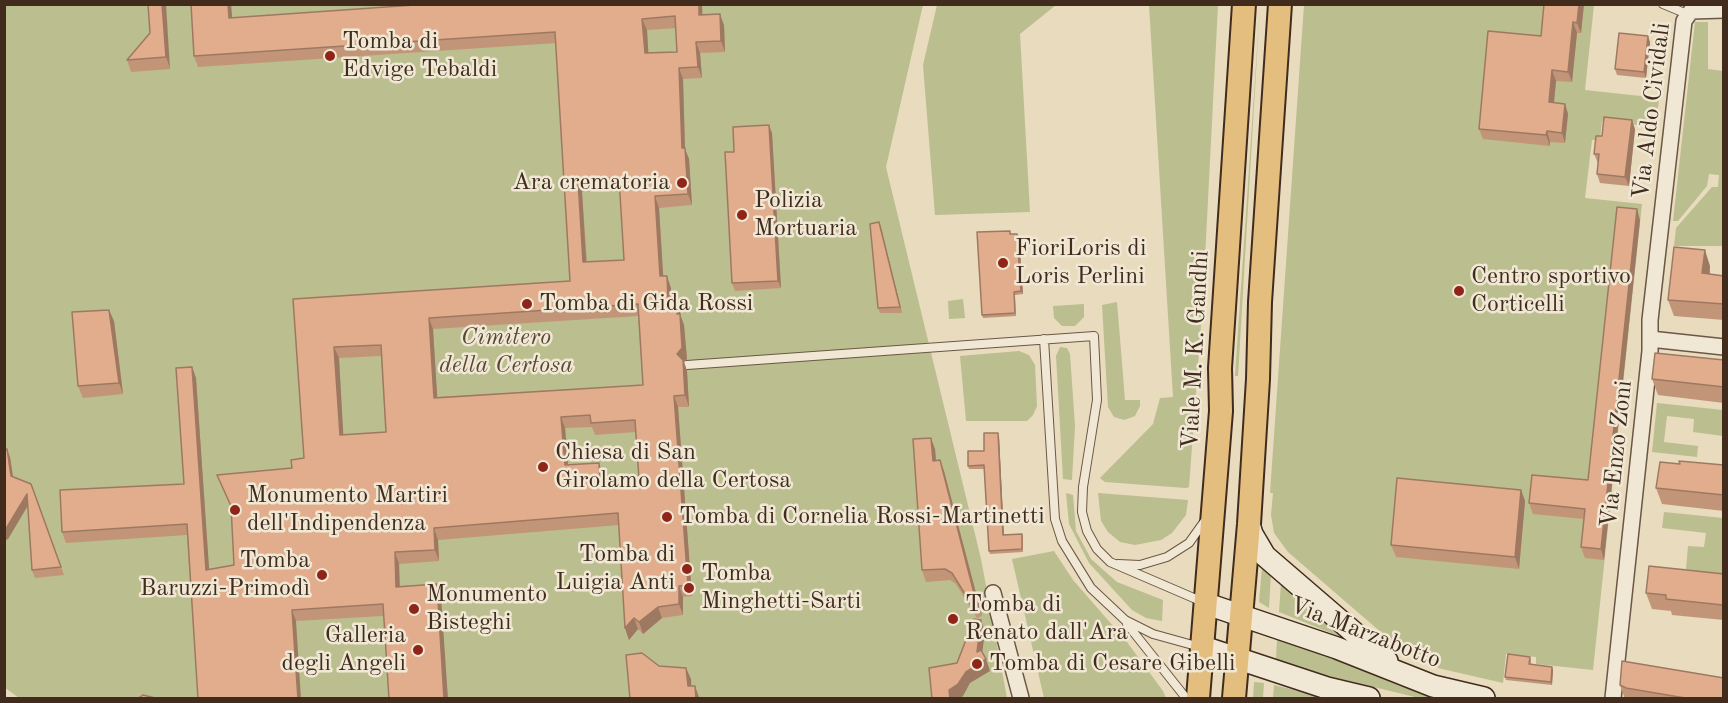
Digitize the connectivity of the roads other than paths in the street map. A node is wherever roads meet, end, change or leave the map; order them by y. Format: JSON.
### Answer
{"nodes":[{"id":1,"x":1244,"y":4,"type":"edge"},
{"id":2,"x":1280,"y":4,"type":"edge"},
{"id":3,"x":1663,"y":4,"type":"edge"},
{"id":4,"x":1724,"y":10,"type":"edge"},
{"id":5,"x":1687,"y":14,"type":"junction"},
{"id":6,"x":1661,"y":215,"type":"joint"},
{"id":7,"x":1044,"y":339,"type":"junction"},
{"id":8,"x":1650,"y":339,"type":"junction"},
{"id":9,"x":1724,"y":347,"type":"edge"},
{"id":10,"x":687,"y":365,"type":"dead end"},
{"id":11,"x":1215,"y":499,"type":"junction"},
{"id":12,"x":1249,"y":524,"type":"junction"},
{"id":13,"x":1110,"y":562,"type":"junction"},
{"id":14,"x":993,"y":593,"type":"dead end"},
{"id":15,"x":1207,"y":604,"type":"junction"},
{"id":16,"x":1235,"y":613,"type":"junction"},
{"id":17,"x":1125,"y":620,"type":"junction"},
{"id":18,"x":1221,"y":653,"type":"junction"},
{"id":19,"x":1404,"y":675,"type":"junction"},
{"id":20,"x":1022,"y":699,"type":"edge"},
{"id":21,"x":1186,"y":699,"type":"edge"},
{"id":22,"x":1198,"y":699,"type":"edge"},
{"id":23,"x":1234,"y":699,"type":"edge"},
{"id":24,"x":1369,"y":699,"type":"edge"},
{"id":25,"x":1484,"y":699,"type":"edge"},
{"id":26,"x":1613,"y":699,"type":"edge"}],
"edges":[{"from":1,"to":11,"type":"main road","name":"Viale M. K. Gandhi"},
{"from":2,"to":12,"type":"main road","name":"Viale M. K. Gandhi"},
{"from":3,"to":5,"type":"lane","name":"Via Aldo Cividali"},
{"from":4,"to":5,"type":"street","name":"Via Aldo Cividali"},
{"from":5,"to":6,"type":"street","name":"Via Aldo Cividali"},
{"from":6,"to":8,"type":"street","name":"Via Enzo Zoni"},
{"from":7,"to":10,"type":"lane"},
{"from":7,"to":13,"type":"lane"},
{"from":7,"to":17,"type":"lane"},
{"from":8,"to":9,"type":"street"},
{"from":8,"to":26,"type":"street","name":"Via Enzo Zoni"},
{"from":11,"to":13,"type":"lane"},
{"from":11,"to":15,"type":"main road","name":"Viale M. K. Gandhi"},
{"from":12,"to":16,"type":"main road","name":"Viale M. K. Gandhi"},
{"from":12,"to":19,"type":"street"},
{"from":13,"to":15,"type":"lane"},
{"from":14,"to":20,"type":"street"},
{"from":15,"to":16,"type":"street","name":"Via Marzabotto"},
{"from":15,"to":18,"type":"main road","name":"Viale M. K. Gandhi"},
{"from":16,"to":18,"type":"main road","name":"Viale M. K. Gandhi"},
{"from":16,"to":19,"type":"street","name":"Via Marzabotto"},
{"from":17,"to":18,"type":"lane"},
{"from":17,"to":21,"type":"lane"},
{"from":18,"to":22,"type":"main road","name":"Viale M. K. Gandhi"},
{"from":18,"to":23,"type":"main road","name":"Viale M. K. Gandhi"},
{"from":18,"to":24,"type":"street"},
{"from":19,"to":25,"type":"street","name":"Via Marzabotto"}]}
